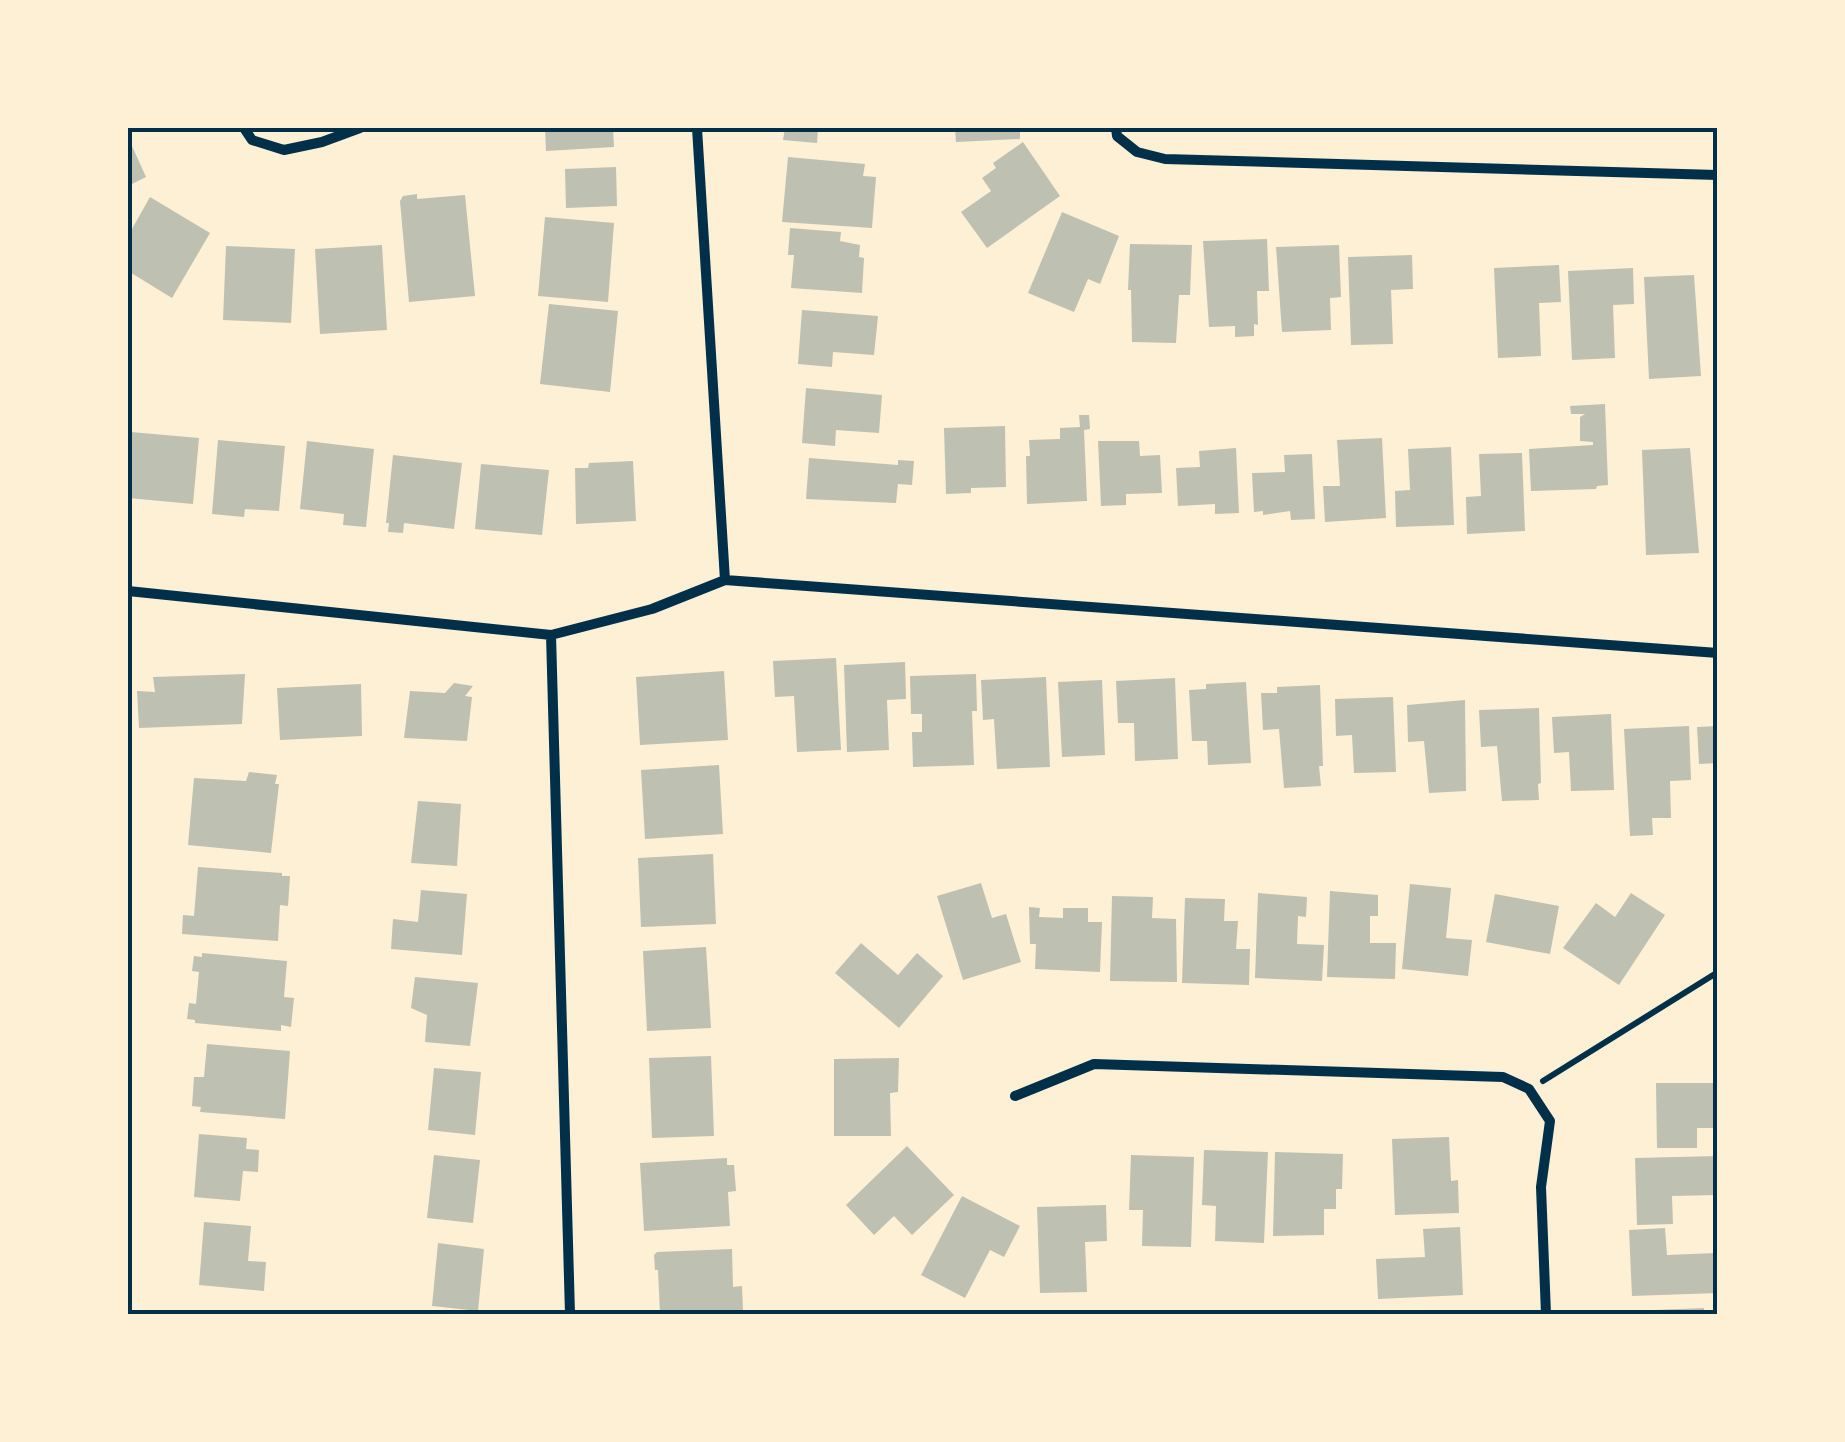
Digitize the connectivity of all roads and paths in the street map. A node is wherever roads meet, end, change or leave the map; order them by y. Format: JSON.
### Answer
{"nodes":[{"id":1,"x":244,"y":128,"type":"edge"},
{"id":2,"x":360,"y":128,"type":"edge"},
{"id":3,"x":697,"y":128,"type":"edge"},
{"id":4,"x":1116,"y":128,"type":"edge"},
{"id":5,"x":1718,"y":175,"type":"edge"},
{"id":6,"x":726,"y":580,"type":"junction"},
{"id":7,"x":128,"y":591,"type":"edge"},
{"id":8,"x":551,"y":634,"type":"junction"},
{"id":9,"x":1718,"y":653,"type":"edge"},
{"id":10,"x":1718,"y":972,"type":"edge"},
{"id":11,"x":1529,"y":1090,"type":"junction"},
{"id":12,"x":1015,"y":1096,"type":"dead end"},
{"id":13,"x":570,"y":1314,"type":"edge"},
{"id":14,"x":1546,"y":1314,"type":"edge"}],
"edges":[{"from":1,"to":2,"type":"street"},
{"from":3,"to":6,"type":"street"},
{"from":4,"to":5,"type":"street"},
{"from":6,"to":8,"type":"street"},
{"from":6,"to":9,"type":"street"},
{"from":7,"to":8,"type":"street"},
{"from":8,"to":13,"type":"street"},
{"from":10,"to":11,"type":"path"},
{"from":11,"to":12,"type":"street"},
{"from":11,"to":14,"type":"street"}]}
